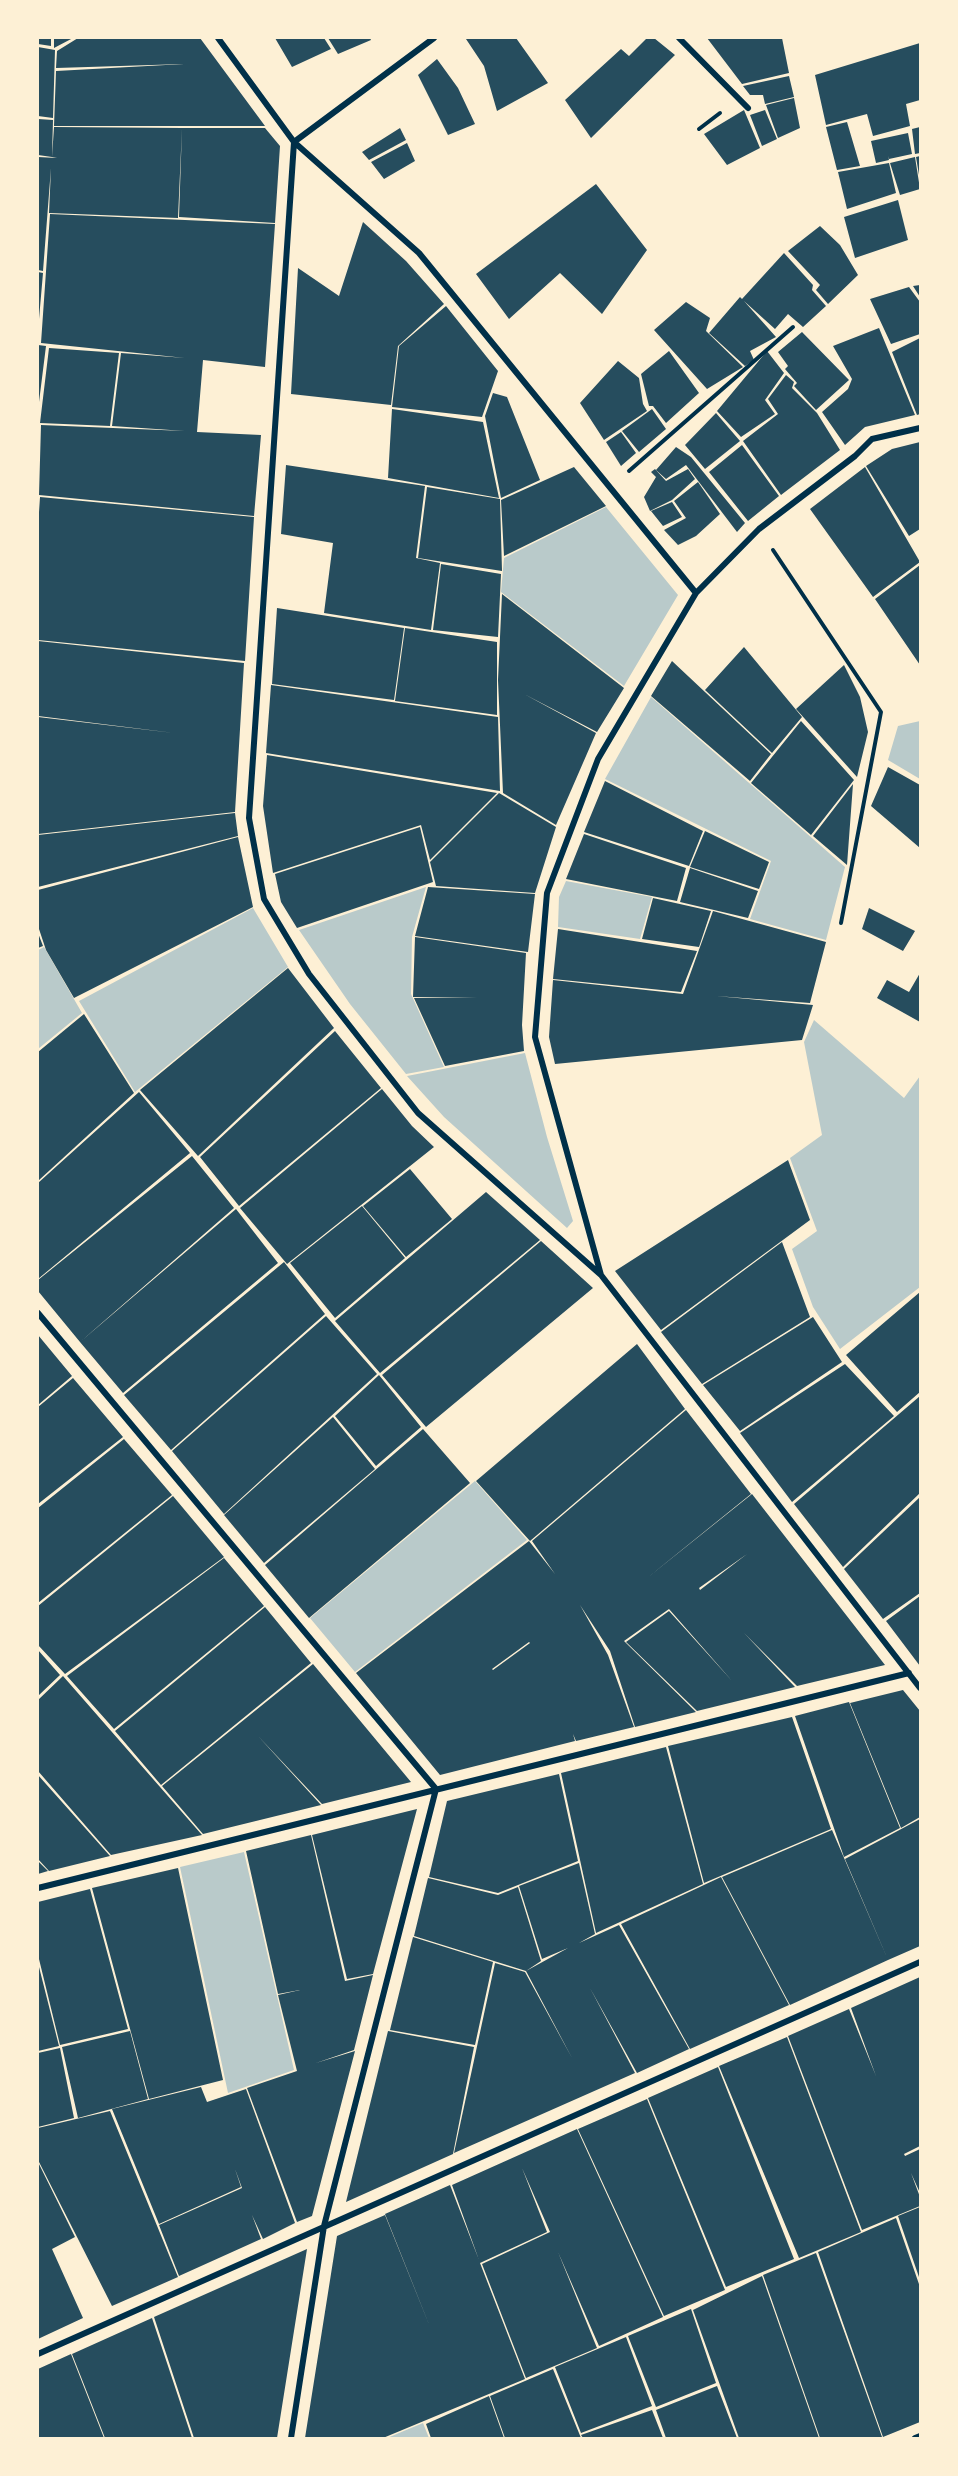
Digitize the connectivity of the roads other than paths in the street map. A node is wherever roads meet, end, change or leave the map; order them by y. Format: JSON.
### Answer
{"nodes":[{"id":1,"x":218,"y":38,"type":"edge"},
{"id":2,"x":434,"y":38,"type":"edge"},
{"id":3,"x":679,"y":38,"type":"edge"},
{"id":4,"x":748,"y":108,"type":"dead end"},
{"id":5,"x":294,"y":142,"type":"junction"},
{"id":6,"x":921,"y":428,"type":"edge"},
{"id":7,"x":696,"y":593,"type":"junction"},
{"id":8,"x":601,"y":1275,"type":"junction"},
{"id":9,"x":38,"y":1313,"type":"edge"},
{"id":10,"x":909,"y":1673,"type":"junction"},
{"id":11,"x":921,"y":1688,"type":"edge"},
{"id":12,"x":436,"y":1790,"type":"junction"},
{"id":13,"x":38,"y":1888,"type":"edge"},
{"id":14,"x":921,"y":1962,"type":"edge"},
{"id":15,"x":324,"y":2226,"type":"junction"},
{"id":16,"x":38,"y":2354,"type":"edge"},
{"id":17,"x":921,"y":2436,"type":"edge"},
{"id":18,"x":291,"y":2439,"type":"edge"},
{"id":19,"x":915,"y":2439,"type":"edge"}],
"edges":[{"from":1,"to":5,"type":"street"},
{"from":2,"to":5,"type":"street"},
{"from":3,"to":4,"type":"street"},
{"from":5,"to":7,"type":"street"},
{"from":5,"to":8,"type":"street"},
{"from":6,"to":7,"type":"street"},
{"from":7,"to":8,"type":"street"},
{"from":8,"to":10,"type":"street"},
{"from":9,"to":12,"type":"street"},
{"from":10,"to":11,"type":"street"},
{"from":10,"to":12,"type":"street"},
{"from":12,"to":13,"type":"street"},
{"from":12,"to":15,"type":"street"},
{"from":14,"to":15,"type":"street"},
{"from":15,"to":16,"type":"street"},
{"from":15,"to":18,"type":"street"},
{"from":17,"to":19,"type":"street"}]}
